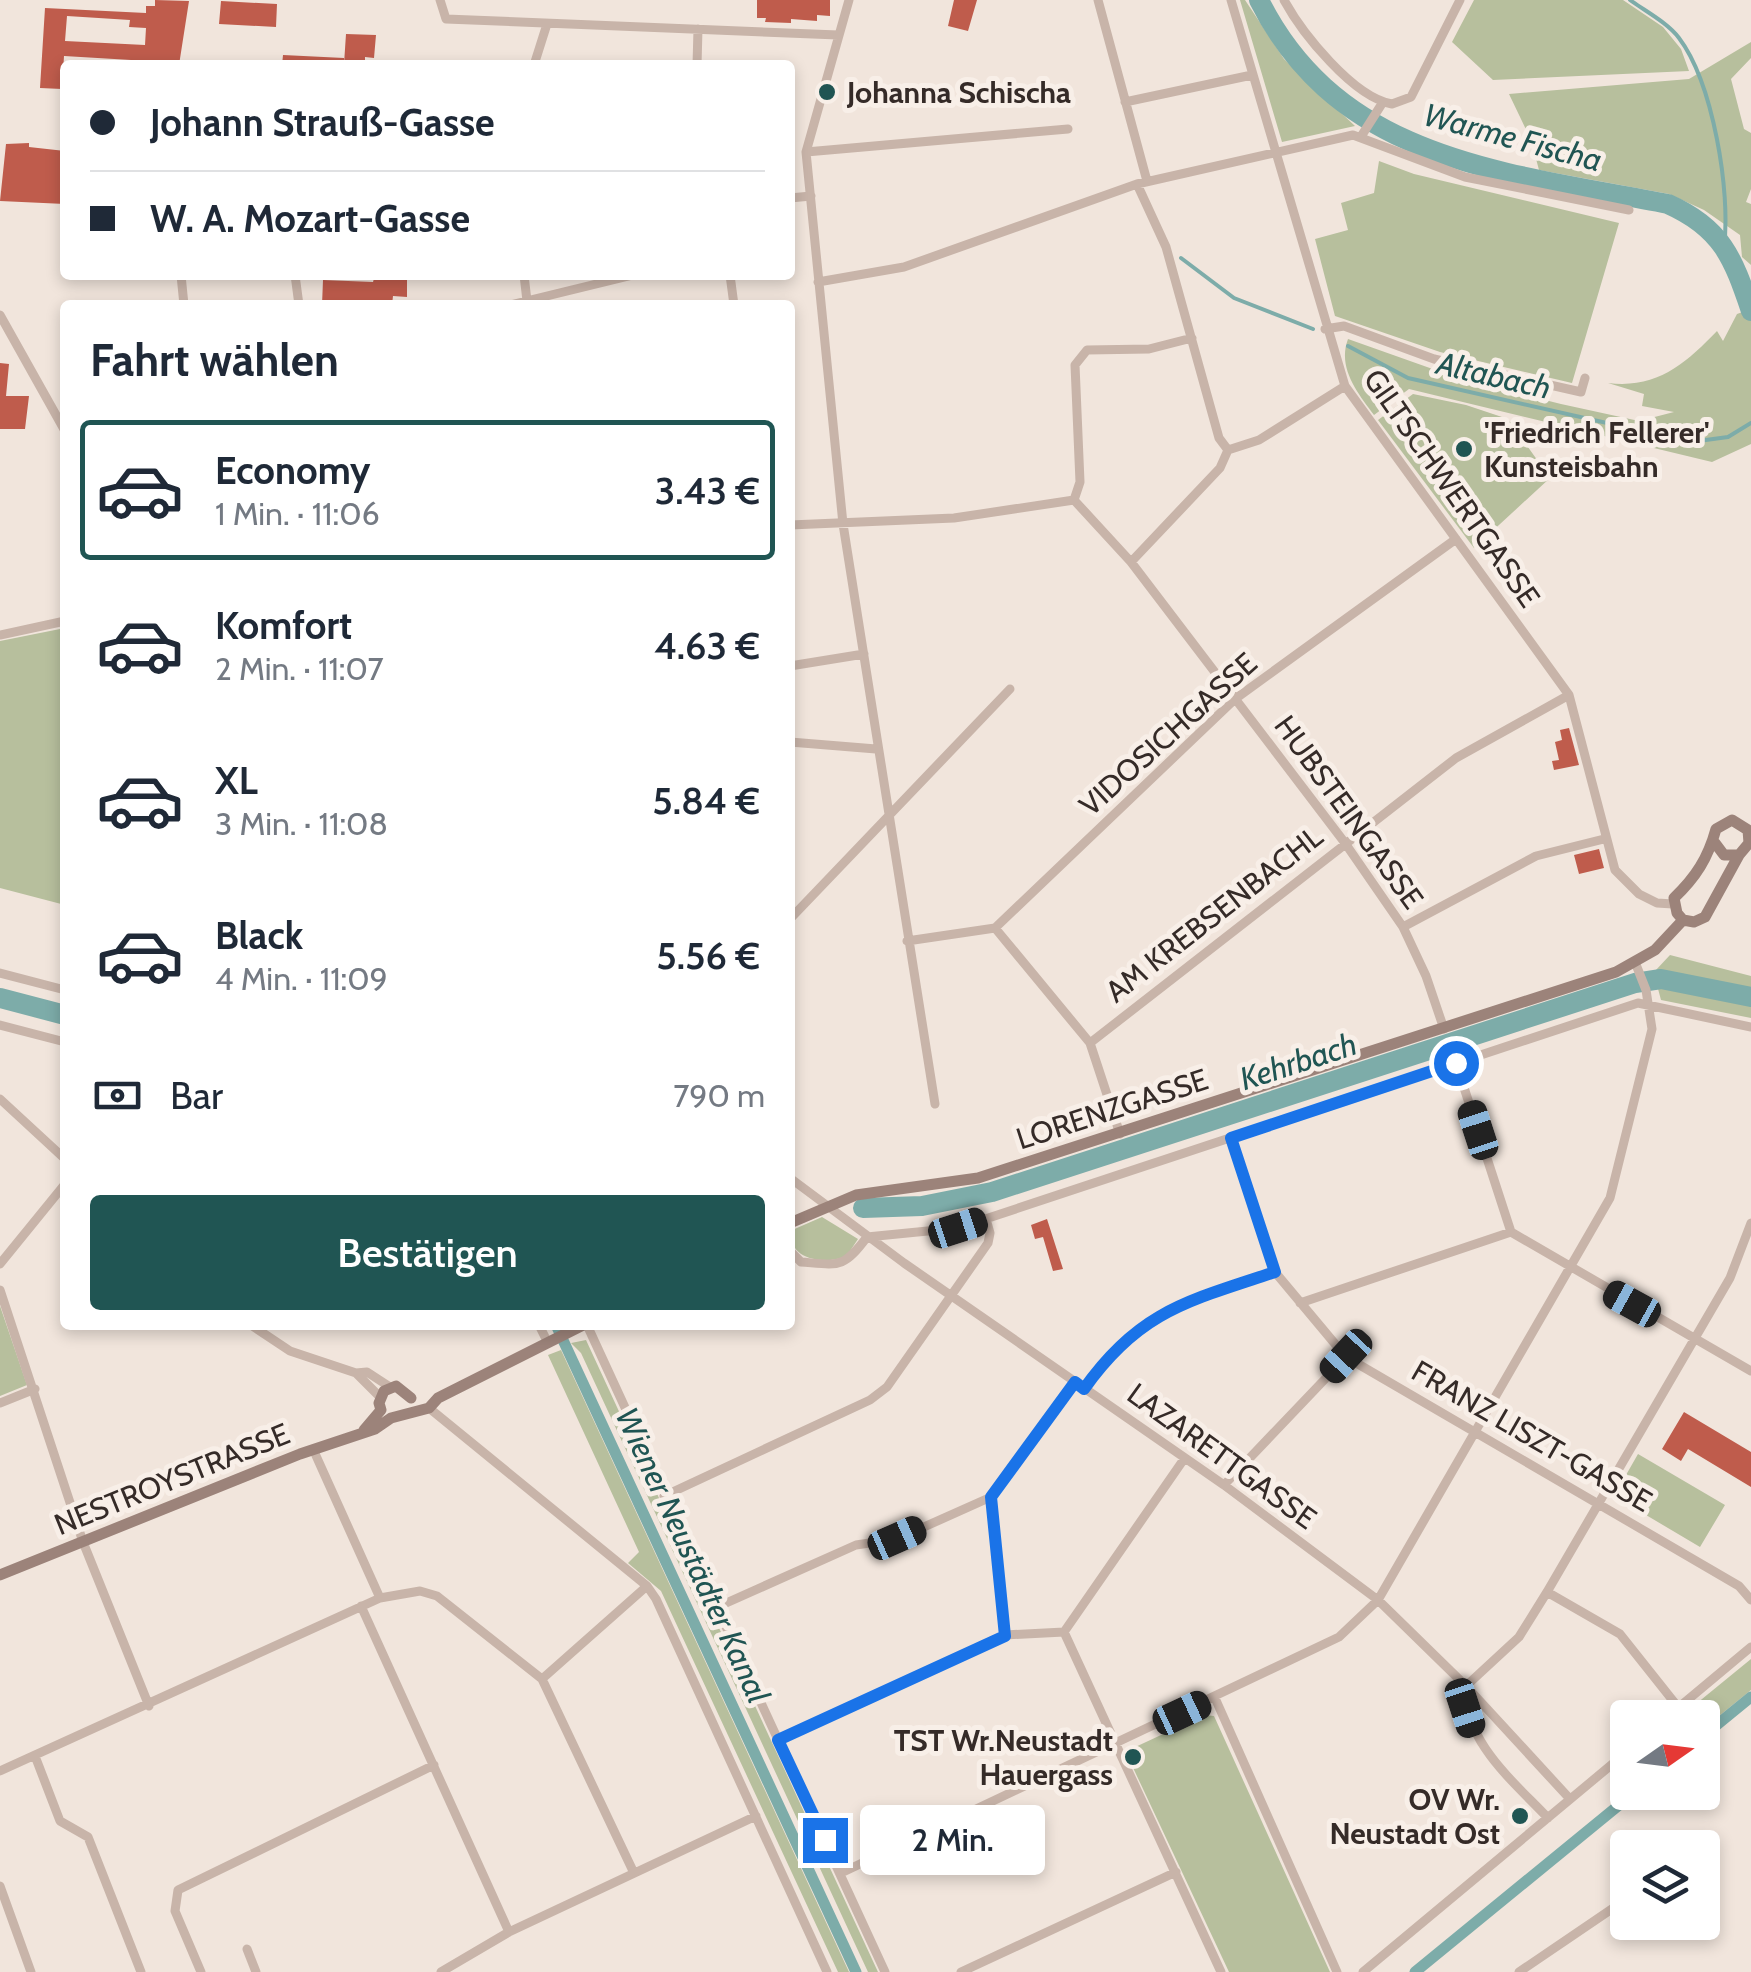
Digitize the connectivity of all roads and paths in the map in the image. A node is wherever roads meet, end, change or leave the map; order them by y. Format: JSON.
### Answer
{"nodes":[{"id":1,"x":440,"y":0,"type":"edge"},
{"id":2,"x":849,"y":0,"type":"edge"},
{"id":3,"x":1098,"y":0,"type":"edge"},
{"id":4,"x":1231,"y":0,"type":"edge"},
{"id":5,"x":1284,"y":0,"type":"edge"},
{"id":6,"x":1460,"y":0,"type":"edge"},
{"id":7,"x":548,"y":24,"type":"junction"},
{"id":8,"x":698,"y":29,"type":"junction"},
{"id":9,"x":838,"y":34,"type":"junction"},
{"id":10,"x":536,"y":60,"type":"edge"},
{"id":11,"x":697,"y":60,"type":"edge"},
{"id":12,"x":1252,"y":75,"type":"junction"},
{"id":13,"x":1125,"y":102,"type":"junction"},
{"id":14,"x":1383,"y":102,"type":"junction"},
{"id":15,"x":1068,"y":129,"type":"dead end"},
{"id":16,"x":1364,"y":132,"type":"junction"},
{"id":17,"x":806,"y":152,"type":"junction"},
{"id":18,"x":1276,"y":152,"type":"junction"},
{"id":19,"x":1142,"y":183,"type":"junction"},
{"id":20,"x":810,"y":196,"type":"junction"},
{"id":21,"x":795,"y":198,"type":"edge"},
{"id":22,"x":1629,"y":210,"type":"dead end"},
{"id":23,"x":525,"y":280,"type":"edge"},
{"id":24,"x":612,"y":280,"type":"edge"},
{"id":25,"x":818,"y":282,"type":"junction"},
{"id":26,"x":528,"y":300,"type":"joint"},
{"id":27,"x":0,"y":316,"type":"edge"},
{"id":28,"x":1326,"y":329,"type":"junction"},
{"id":29,"x":1192,"y":338,"type":"junction"},
{"id":30,"x":1585,"y":378,"type":"dead end"},
{"id":31,"x":1345,"y":386,"type":"junction"},
{"id":32,"x":60,"y":422,"type":"edge"},
{"id":33,"x":1228,"y":450,"type":"junction"},
{"id":34,"x":1074,"y":500,"type":"junction"},
{"id":35,"x":843,"y":524,"type":"junction"},
{"id":36,"x":795,"y":525,"type":"edge"},
{"id":37,"x":1456,"y":539,"type":"junction"},
{"id":38,"x":1131,"y":562,"type":"junction"},
{"id":39,"x":60,"y":622,"type":"edge"},
{"id":40,"x":0,"y":635,"type":"edge"},
{"id":41,"x":864,"y":654,"type":"junction"},
{"id":42,"x":795,"y":665,"type":"edge"},
{"id":43,"x":1010,"y":690,"type":"dead end"},
{"id":44,"x":1569,"y":694,"type":"junction"},
{"id":45,"x":1236,"y":699,"type":"junction"},
{"id":46,"x":795,"y":742,"type":"edge"},
{"id":47,"x":876,"y":749,"type":"junction"},
{"id":48,"x":888,"y":817,"type":"junction"},
{"id":49,"x":1747,"y":821,"type":"edge"},
{"id":50,"x":1604,"y":839,"type":"junction"},
{"id":51,"x":1345,"y":844,"type":"junction"},
{"id":52,"x":1714,"y":844,"type":"junction"},
{"id":53,"x":1745,"y":852,"type":"edge"},
{"id":54,"x":1673,"y":904,"type":"junction"},
{"id":55,"x":795,"y":914,"type":"edge"},
{"id":56,"x":1683,"y":920,"type":"junction"},
{"id":57,"x":1404,"y":927,"type":"junction"},
{"id":58,"x":995,"y":928,"type":"junction"},
{"id":59,"x":908,"y":940,"type":"junction"},
{"id":60,"x":1639,"y":968,"type":"junction"},
{"id":61,"x":0,"y":973,"type":"edge"},
{"id":62,"x":60,"y":989,"type":"edge"},
{"id":63,"x":1649,"y":1005,"type":"junction"},
{"id":64,"x":0,"y":1025,"type":"edge"},
{"id":65,"x":1751,"y":1027,"type":"edge"},
{"id":66,"x":1444,"y":1029,"type":"junction"},
{"id":67,"x":60,"y":1041,"type":"edge"},
{"id":68,"x":1090,"y":1042,"type":"junction"},
{"id":69,"x":1456,"y":1063,"type":"junction"},
{"id":70,"x":0,"y":1099,"type":"edge"},
{"id":71,"x":934,"y":1104,"type":"dead end"},
{"id":72,"x":1120,"y":1134,"type":"junction"},
{"id":73,"x":1231,"y":1138,"type":"junction"},
{"id":74,"x":60,"y":1153,"type":"edge"},
{"id":75,"x":795,"y":1182,"type":"edge"},
{"id":76,"x":60,"y":1190,"type":"edge"},
{"id":77,"x":827,"y":1206,"type":"junction"},
{"id":78,"x":986,"y":1219,"type":"junction"},
{"id":79,"x":795,"y":1221,"type":"edge"},
{"id":80,"x":1751,"y":1223,"type":"edge"},
{"id":81,"x":1511,"y":1232,"type":"junction"},
{"id":82,"x":867,"y":1236,"type":"junction"},
{"id":83,"x":795,"y":1256,"type":"edge"},
{"id":84,"x":0,"y":1264,"type":"edge"},
{"id":85,"x":1571,"y":1270,"type":"junction"},
{"id":86,"x":1275,"y":1272,"type":"junction"},
{"id":87,"x":0,"y":1290,"type":"edge"},
{"id":88,"x":951,"y":1296,"type":"junction"},
{"id":89,"x":1300,"y":1303,"type":"junction"},
{"id":90,"x":263,"y":1330,"type":"edge"},
{"id":91,"x":542,"y":1330,"type":"edge"},
{"id":92,"x":574,"y":1330,"type":"edge"},
{"id":93,"x":584,"y":1330,"type":"edge"},
{"id":94,"x":1694,"y":1338,"type":"junction"},
{"id":95,"x":550,"y":1342,"type":"junction"},
{"id":96,"x":1346,"y":1356,"type":"junction"},
{"id":97,"x":1751,"y":1371,"type":"edge"},
{"id":98,"x":1079,"y":1386,"type":"junction"},
{"id":99,"x":35,"y":1389,"type":"junction"},
{"id":100,"x":0,"y":1403,"type":"edge"},
{"id":101,"x":385,"y":1403,"type":"junction"},
{"id":102,"x":433,"y":1403,"type":"junction"},
{"id":103,"x":409,"y":1405,"type":"junction"},
{"id":104,"x":1474,"y":1433,"type":"junction"},
{"id":105,"x":313,"y":1449,"type":"junction"},
{"id":106,"x":1184,"y":1459,"type":"junction"},
{"id":107,"x":1224,"y":1485,"type":"junction"},
{"id":108,"x":664,"y":1496,"type":"junction"},
{"id":109,"x":991,"y":1497,"type":"junction"},
{"id":110,"x":1600,"y":1503,"type":"junction"},
{"id":111,"x":83,"y":1542,"type":"junction"},
{"id":112,"x":0,"y":1575,"type":"edge"},
{"id":113,"x":646,"y":1586,"type":"junction"},
{"id":114,"x":1547,"y":1592,"type":"junction"},
{"id":115,"x":380,"y":1598,"type":"junction"},
{"id":116,"x":1378,"y":1600,"type":"junction"},
{"id":117,"x":1751,"y":1600,"type":"edge"},
{"id":118,"x":361,"y":1606,"type":"junction"},
{"id":119,"x":715,"y":1608,"type":"junction"},
{"id":120,"x":1064,"y":1632,"type":"junction"},
{"id":121,"x":1005,"y":1636,"type":"junction"},
{"id":122,"x":1751,"y":1647,"type":"edge"},
{"id":123,"x":542,"y":1679,"type":"junction"},
{"id":124,"x":1466,"y":1686,"type":"junction"},
{"id":125,"x":1215,"y":1698,"type":"junction"},
{"id":126,"x":1672,"y":1700,"type":"edge"},
{"id":127,"x":1687,"y":1700,"type":"edge"},
{"id":128,"x":148,"y":1706,"type":"junction"},
{"id":129,"x":778,"y":1740,"type":"junction"},
{"id":130,"x":1117,"y":1743,"type":"junction"},
{"id":131,"x":35,"y":1756,"type":"junction"},
{"id":132,"x":434,"y":1765,"type":"junction"},
{"id":133,"x":1610,"y":1765,"type":"edge"},
{"id":134,"x":0,"y":1771,"type":"edge"},
{"id":135,"x":1570,"y":1799,"type":"junction"},
{"id":136,"x":756,"y":1816,"type":"junction"},
{"id":137,"x":1548,"y":1818,"type":"junction"},
{"id":138,"x":632,"y":1871,"type":"junction"},
{"id":139,"x":1176,"y":1872,"type":"junction"},
{"id":140,"x":841,"y":1873,"type":"junction"},
{"id":141,"x":0,"y":1886,"type":"edge"},
{"id":142,"x":1610,"y":1910,"type":"edge"},
{"id":143,"x":509,"y":1932,"type":"junction"},
{"id":144,"x":247,"y":1948,"type":"dead end"},
{"id":145,"x":32,"y":1972,"type":"edge"},
{"id":146,"x":141,"y":1972,"type":"edge"},
{"id":147,"x":200,"y":1972,"type":"edge"},
{"id":148,"x":256,"y":1972,"type":"edge"},
{"id":149,"x":441,"y":1972,"type":"edge"},
{"id":150,"x":827,"y":1972,"type":"edge"},
{"id":151,"x":885,"y":1972,"type":"edge"},
{"id":152,"x":961,"y":1972,"type":"edge"},
{"id":153,"x":1221,"y":1972,"type":"edge"},
{"id":154,"x":1337,"y":1972,"type":"edge"},
{"id":155,"x":1363,"y":1972,"type":"edge"},
{"id":156,"x":1519,"y":1972,"type":"edge"}],
"edges":[{"from":1,"to":7,"type":"street"},
{"from":2,"to":9,"type":"street"},
{"from":3,"to":13,"type":"street"},
{"from":4,"to":12,"type":"street","name":"GILTSCHWERTGASSE"},
{"from":5,"to":14,"type":"street"},
{"from":6,"to":14,"type":"street"},
{"from":7,"to":8,"type":"street"},
{"from":7,"to":10,"type":"street"},
{"from":8,"to":9,"type":"street"},
{"from":8,"to":11,"type":"street"},
{"from":9,"to":17,"type":"street"},
{"from":12,"to":13,"type":"street"},
{"from":12,"to":18,"type":"street","name":"GILTSCHWERTGASSE"},
{"from":13,"to":19,"type":"street"},
{"from":14,"to":16,"type":"street"},
{"from":15,"to":17,"type":"street"},
{"from":16,"to":18,"type":"street"},
{"from":16,"to":22,"type":"street"},
{"from":17,"to":20,"type":"street"},
{"from":18,"to":19,"type":"street"},
{"from":18,"to":28,"type":"street","name":"GILTSCHWERTGASSE"},
{"from":19,"to":25,"type":"street"},
{"from":19,"to":29,"type":"street"},
{"from":20,"to":21,"type":"street"},
{"from":20,"to":25,"type":"street"},
{"from":23,"to":26,"type":"street"},
{"from":24,"to":26,"type":"street"},
{"from":25,"to":35,"type":"street"},
{"from":27,"to":32,"type":"street"},
{"from":28,"to":30,"type":"street"},
{"from":28,"to":31,"type":"street","name":"GILTSCHWERTGASSE"},
{"from":29,"to":33,"type":"street"},
{"from":29,"to":34,"type":"street"},
{"from":31,"to":33,"type":"street"},
{"from":31,"to":37,"type":"street","name":"GILTSCHWERTGASSE"},
{"from":33,"to":38,"type":"street"},
{"from":34,"to":35,"type":"street"},
{"from":34,"to":38,"type":"street","name":"HUBSTEINGASSE"},
{"from":35,"to":36,"type":"street"},
{"from":35,"to":41,"type":"street"},
{"from":37,"to":44,"type":"street","name":"GILTSCHWERTGASSE"},
{"from":37,"to":45,"type":"street","name":"VIDOSICHGASSE"},
{"from":38,"to":45,"type":"street","name":"HUBSTEINGASSE"},
{"from":39,"to":40,"type":"street"},
{"from":41,"to":42,"type":"street"},
{"from":41,"to":47,"type":"street"},
{"from":43,"to":48,"type":"street"},
{"from":44,"to":50,"type":"street","name":"GILTSCHWERTGASSE"},
{"from":44,"to":51,"type":"street","name":"AM KREBSENBACHL"},
{"from":45,"to":51,"type":"street","name":"HUBSTEINGASSE"},
{"from":45,"to":58,"type":"street","name":"VIDOSICHGASSE"},
{"from":46,"to":47,"type":"street"},
{"from":47,"to":48,"type":"street"},
{"from":48,"to":55,"type":"street"},
{"from":48,"to":59,"type":"street"},
{"from":49,"to":52,"type":"street"},
{"from":49,"to":53,"type":"street"},
{"from":50,"to":54,"type":"street","name":"GILTSCHWERTGASSE"},
{"from":50,"to":57,"type":"street"},
{"from":51,"to":57,"type":"street","name":"HUBSTEINGASSE"},
{"from":51,"to":68,"type":"street","name":"AM KREBSENBACHL"},
{"from":52,"to":53,"type":"street"},
{"from":52,"to":54,"type":"street"},
{"from":53,"to":56,"type":"street","name":"LORENZGASSE"},
{"from":54,"to":56,"type":"street"},
{"from":56,"to":60,"type":"street","name":"LORENZGASSE"},
{"from":57,"to":66,"type":"street","name":"HUBSTEINGASSE"},
{"from":58,"to":59,"type":"street"},
{"from":58,"to":68,"type":"street"},
{"from":59,"to":71,"type":"street"},
{"from":60,"to":63,"type":"street"},
{"from":60,"to":66,"type":"street","name":"LORENZGASSE"},
{"from":61,"to":62,"type":"street"},
{"from":63,"to":65,"type":"street"},
{"from":63,"to":69,"type":"street"},
{"from":63,"to":85,"type":"street"},
{"from":64,"to":67,"type":"street"},
{"from":66,"to":72,"type":"street","name":"LORENZGASSE"},
{"from":68,"to":72,"type":"street"},
{"from":69,"to":73,"type":"street"},
{"from":69,"to":81,"type":"street"},
{"from":70,"to":74,"type":"street"},
{"from":72,"to":77,"type":"street","name":"LORENZGASSE"},
{"from":73,"to":78,"type":"street"},
{"from":73,"to":86,"type":"street","name":"FRANZ LISZT-GASSE"},
{"from":75,"to":77,"type":"street","name":"LAZARETTGASSE"},
{"from":76,"to":84,"type":"street"},
{"from":77,"to":79,"type":"street","name":"LORENZGASSE"},
{"from":77,"to":82,"type":"street","name":"LAZARETTGASSE"},
{"from":78,"to":82,"type":"street"},
{"from":78,"to":88,"type":"street"},
{"from":80,"to":94,"type":"street"},
{"from":81,"to":85,"type":"street"},
{"from":81,"to":89,"type":"street"},
{"from":82,"to":83,"type":"street"},
{"from":82,"to":88,"type":"street","name":"LAZARETTGASSE"},
{"from":85,"to":94,"type":"street"},
{"from":85,"to":104,"type":"street"},
{"from":86,"to":89,"type":"street","name":"FRANZ LISZT-GASSE"},
{"from":86,"to":98,"type":"street"},
{"from":87,"to":99,"type":"street"},
{"from":88,"to":98,"type":"street","name":"LAZARETTGASSE"},
{"from":88,"to":108,"type":"street"},
{"from":89,"to":96,"type":"street","name":"FRANZ LISZT-GASSE"},
{"from":90,"to":101,"type":"street"},
{"from":91,"to":95,"type":"street"},
{"from":92,"to":95,"type":"street"},
{"from":93,"to":108,"type":"street"},
{"from":94,"to":97,"type":"street"},
{"from":94,"to":110,"type":"street"},
{"from":95,"to":102,"type":"street"},
{"from":96,"to":104,"type":"street","name":"FRANZ LISZT-GASSE"},
{"from":96,"to":107,"type":"street"},
{"from":98,"to":106,"type":"street","name":"LAZARETTGASSE"},
{"from":98,"to":109,"type":"street"},
{"from":99,"to":100,"type":"street"},
{"from":99,"to":111,"type":"street"},
{"from":101,"to":103,"type":"street","name":"NESTROYSTRASSE"},
{"from":101,"to":103,"type":"street"},
{"from":101,"to":105,"type":"street","name":"NESTROYSTRASSE"},
{"from":102,"to":103,"type":"street"},
{"from":102,"to":113,"type":"street"},
{"from":104,"to":110,"type":"street","name":"FRANZ LISZT-GASSE"},
{"from":104,"to":116,"type":"street"},
{"from":105,"to":111,"type":"street","name":"NESTROYSTRASSE"},
{"from":105,"to":115,"type":"street"},
{"from":106,"to":107,"type":"street","name":"LAZARETTGASSE"},
{"from":106,"to":120,"type":"street"},
{"from":107,"to":116,"type":"street","name":"LAZARETTGASSE"},
{"from":108,"to":119,"type":"street"},
{"from":109,"to":119,"type":"street"},
{"from":109,"to":121,"type":"street"},
{"from":110,"to":114,"type":"street"},
{"from":110,"to":117,"type":"street","name":"FRANZ LISZT-GASSE"},
{"from":111,"to":112,"type":"street","name":"NESTROYSTRASSE"},
{"from":111,"to":128,"type":"street"},
{"from":113,"to":123,"type":"street"},
{"from":113,"to":136,"type":"street"},
{"from":114,"to":124,"type":"street"},
{"from":114,"to":126,"type":"street"},
{"from":115,"to":118,"type":"street"},
{"from":115,"to":123,"type":"street"},
{"from":116,"to":124,"type":"street","name":"LAZARETTGASSE"},
{"from":116,"to":125,"type":"street"},
{"from":118,"to":128,"type":"street"},
{"from":118,"to":132,"type":"street"},
{"from":119,"to":129,"type":"street"},
{"from":120,"to":121,"type":"street"},
{"from":120,"to":130,"type":"street"},
{"from":121,"to":129,"type":"street"},
{"from":122,"to":127,"type":"street"},
{"from":123,"to":138,"type":"street"},
{"from":124,"to":135,"type":"street","name":"LAZARETTGASSE"},
{"from":124,"to":137,"type":"street"},
{"from":125,"to":130,"type":"street"},
{"from":125,"to":154,"type":"street"},
{"from":128,"to":131,"type":"street"},
{"from":129,"to":140,"type":"street"},
{"from":130,"to":139,"type":"street"},
{"from":130,"to":140,"type":"street"},
{"from":131,"to":134,"type":"street"},
{"from":131,"to":146,"type":"street"},
{"from":132,"to":143,"type":"street"},
{"from":132,"to":147,"type":"street"},
{"from":133,"to":135,"type":"street"},
{"from":135,"to":137,"type":"street"},
{"from":136,"to":138,"type":"street"},
{"from":136,"to":150,"type":"street"},
{"from":137,"to":155,"type":"street"},
{"from":138,"to":143,"type":"street"},
{"from":139,"to":152,"type":"street"},
{"from":139,"to":153,"type":"street"},
{"from":140,"to":151,"type":"street"},
{"from":141,"to":145,"type":"street"},
{"from":142,"to":156,"type":"street"},
{"from":143,"to":149,"type":"street"},
{"from":144,"to":148,"type":"street"}]}
